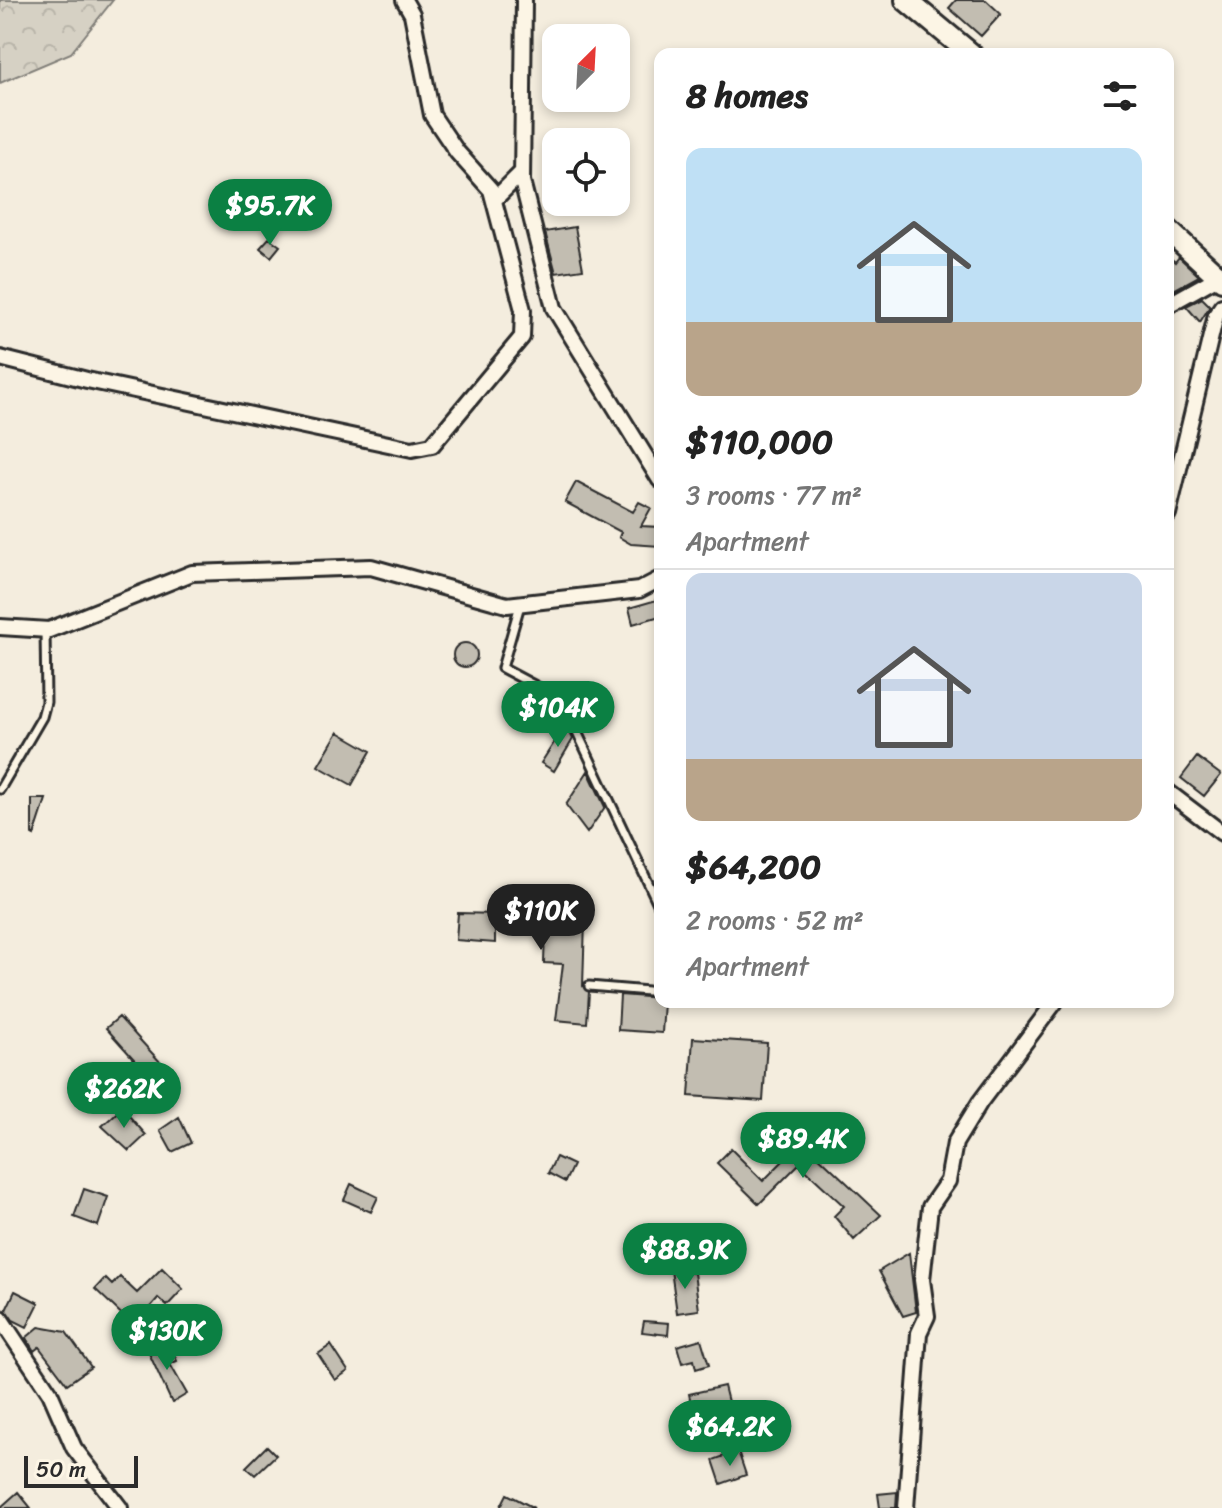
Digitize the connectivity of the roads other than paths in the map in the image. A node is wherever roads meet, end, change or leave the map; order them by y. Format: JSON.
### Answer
{"nodes":[{"id":1,"x":404,"y":0,"type":"edge"},
{"id":2,"x":524,"y":0,"type":"edge"},
{"id":3,"x":906,"y":0,"type":"edge"},
{"id":4,"x":964,"y":48,"type":"edge"},
{"id":5,"x":522,"y":172,"type":"junction"},
{"id":6,"x":494,"y":200,"type":"junction"},
{"id":7,"x":1174,"y":236,"type":"edge"},
{"id":8,"x":1220,"y":278,"type":"edge"},
{"id":9,"x":1174,"y":302,"type":"edge"},
{"id":10,"x":1222,"y":306,"type":"edge"},
{"id":11,"x":0,"y":358,"type":"edge"},
{"id":12,"x":654,"y":470,"type":"edge"},
{"id":13,"x":1174,"y":489,"type":"edge"},
{"id":14,"x":654,"y":582,"type":"edge"},
{"id":15,"x":520,"y":605,"type":"junction"},
{"id":16,"x":0,"y":627,"type":"edge"},
{"id":17,"x":45,"y":630,"type":"junction"},
{"id":18,"x":0,"y":789,"type":"edge"},
{"id":19,"x":1174,"y":797,"type":"edge"},
{"id":20,"x":1222,"y":833,"type":"edge"},
{"id":21,"x":654,"y":895,"type":"edge"},
{"id":22,"x":589,"y":986,"type":"dead end"},
{"id":23,"x":654,"y":991,"type":"edge"},
{"id":24,"x":1050,"y":1008,"type":"edge"},
{"id":25,"x":0,"y":1318,"type":"edge"},
{"id":26,"x":120,"y":1508,"type":"edge"},
{"id":27,"x":906,"y":1508,"type":"edge"}],
"edges":[{"from":1,"to":6,"type":"street"},
{"from":2,"to":5,"type":"street"},
{"from":3,"to":4,"type":"main road"},
{"from":5,"to":6,"type":"street"},
{"from":5,"to":12,"type":"street"},
{"from":6,"to":11,"type":"street"},
{"from":7,"to":8,"type":"main road"},
{"from":8,"to":9,"type":"street"},
{"from":10,"to":13,"type":"street"},
{"from":14,"to":15,"type":"street"},
{"from":15,"to":17,"type":"street"},
{"from":15,"to":21,"type":"lane"},
{"from":16,"to":17,"type":"street"},
{"from":17,"to":18,"type":"lane"},
{"from":19,"to":20,"type":"street"},
{"from":22,"to":23,"type":"lane"},
{"from":24,"to":27,"type":"street"},
{"from":25,"to":26,"type":"street"}]}
